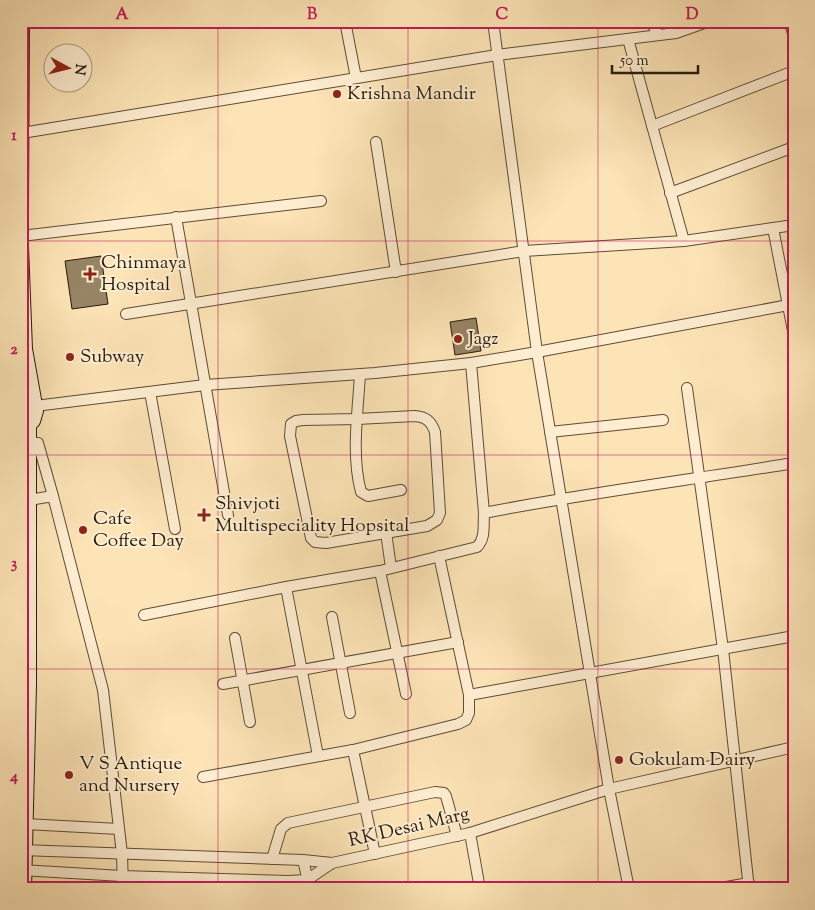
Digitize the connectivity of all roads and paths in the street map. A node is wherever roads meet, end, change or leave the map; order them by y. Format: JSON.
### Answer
{"nodes":[{"id":1,"x":22,"y":21,"type":"edge"},
{"id":2,"x":345,"y":21,"type":"edge"},
{"id":3,"x":493,"y":21,"type":"edge"},
{"id":4,"x":651,"y":21,"type":"edge"},
{"id":5,"x":710,"y":21,"type":"edge"},
{"id":6,"x":789,"y":21,"type":"edge"},
{"id":7,"x":658,"y":35,"type":"junction"},
{"id":8,"x":794,"y":36,"type":"edge"},
{"id":9,"x":628,"y":39,"type":"junction"},
{"id":10,"x":497,"y":55,"type":"junction"},
{"id":11,"x":794,"y":70,"type":"edge"},
{"id":12,"x":356,"y":78,"type":"junction"},
{"id":13,"x":652,"y":126,"type":"junction"},
{"id":14,"x":22,"y":133,"type":"edge"},
{"id":15,"x":376,"y":142,"type":"dead end"},
{"id":16,"x":794,"y":148,"type":"edge"},
{"id":17,"x":670,"y":192,"type":"junction"},
{"id":18,"x":321,"y":201,"type":"dead end"},
{"id":19,"x":21,"y":208,"type":"edge"},
{"id":20,"x":176,"y":217,"type":"junction"},
{"id":21,"x":794,"y":224,"type":"edge"},
{"id":22,"x":773,"y":228,"type":"junction"},
{"id":23,"x":21,"y":236,"type":"edge"},
{"id":24,"x":684,"y":241,"type":"junction"},
{"id":25,"x":21,"y":246,"type":"edge"},
{"id":26,"x":524,"y":251,"type":"junction"},
{"id":27,"x":396,"y":272,"type":"junction"},
{"id":28,"x":191,"y":304,"type":"junction"},
{"id":29,"x":791,"y":305,"type":"edge"},
{"id":30,"x":126,"y":314,"type":"dead end"},
{"id":31,"x":794,"y":336,"type":"edge"},
{"id":32,"x":538,"y":352,"type":"junction"},
{"id":33,"x":471,"y":363,"type":"junction"},
{"id":34,"x":360,"y":374,"type":"junction"},
{"id":35,"x":205,"y":385,"type":"junction"},
{"id":36,"x":687,"y":388,"type":"dead end"},
{"id":37,"x":150,"y":392,"type":"junction"},
{"id":38,"x":21,"y":397,"type":"edge"},
{"id":39,"x":35,"y":406,"type":"junction"},
{"id":40,"x":357,"y":419,"type":"junction"},
{"id":41,"x":663,"y":420,"type":"dead end"},
{"id":42,"x":25,"y":426,"type":"edge"},
{"id":43,"x":550,"y":432,"type":"junction"},
{"id":44,"x":29,"y":442,"type":"junction"},
{"id":45,"x":794,"y":463,"type":"edge"},
{"id":46,"x":699,"y":479,"type":"junction"},
{"id":47,"x":401,"y":490,"type":"dead end"},
{"id":48,"x":52,"y":496,"type":"junction"},
{"id":49,"x":561,"y":498,"type":"junction"},
{"id":50,"x":29,"y":500,"type":"junction"},
{"id":51,"x":484,"y":513,"type":"junction"},
{"id":52,"x":228,"y":515,"type":"dead end"},
{"id":53,"x":175,"y":528,"type":"dead end"},
{"id":54,"x":386,"y":532,"type":"junction"},
{"id":55,"x":439,"y":556,"type":"junction"},
{"id":56,"x":392,"y":568,"type":"junction"},
{"id":57,"x":380,"y":571,"type":"junction"},
{"id":58,"x":286,"y":587,"type":"junction"},
{"id":59,"x":144,"y":615,"type":"dead end"},
{"id":60,"x":332,"y":617,"type":"dead end"},
{"id":61,"x":794,"y":636,"type":"edge"},
{"id":62,"x":235,"y":638,"type":"dead end"},
{"id":63,"x":458,"y":642,"type":"junction"},
{"id":64,"x":723,"y":649,"type":"junction"},
{"id":65,"x":396,"y":653,"type":"junction"},
{"id":66,"x":340,"y":662,"type":"junction"},
{"id":67,"x":302,"y":669,"type":"junction"},
{"id":68,"x":590,"y":673,"type":"junction"},
{"id":69,"x":243,"y":680,"type":"junction"},
{"id":70,"x":223,"y":684,"type":"dead end"},
{"id":71,"x":406,"y":694,"type":"dead end"},
{"id":72,"x":470,"y":695,"type":"junction"},
{"id":73,"x":350,"y":713,"type":"dead end"},
{"id":74,"x":250,"y":722,"type":"dead end"},
{"id":75,"x":794,"y":747,"type":"edge"},
{"id":76,"x":354,"y":750,"type":"junction"},
{"id":77,"x":318,"y":756,"type":"junction"},
{"id":78,"x":734,"y":760,"type":"junction"},
{"id":79,"x":203,"y":777,"type":"dead end"},
{"id":80,"x":609,"y":789,"type":"junction"},
{"id":81,"x":365,"y":806,"type":"junction"},
{"id":82,"x":25,"y":824,"type":"junction"},
{"id":83,"x":119,"y":829,"type":"junction"},
{"id":84,"x":470,"y":833,"type":"junction"},
{"id":85,"x":457,"y":836,"type":"junction"},
{"id":86,"x":23,"y":850,"type":"edge"},
{"id":87,"x":122,"y":854,"type":"junction"},
{"id":88,"x":375,"y":854,"type":"junction"},
{"id":89,"x":272,"y":859,"type":"junction"},
{"id":90,"x":303,"y":860,"type":"junction"},
{"id":91,"x":332,"y":864,"type":"junction"},
{"id":92,"x":23,"y":870,"type":"edge"},
{"id":93,"x":122,"y":876,"type":"junction"},
{"id":94,"x":308,"y":884,"type":"edge"},
{"id":95,"x":749,"y":886,"type":"edge"},
{"id":96,"x":24,"y":889,"type":"edge"},
{"id":97,"x":123,"y":889,"type":"edge"},
{"id":98,"x":480,"y":889,"type":"edge"},
{"id":99,"x":629,"y":889,"type":"edge"},
{"id":100,"x":715,"y":889,"type":"edge"}],
"edges":[{"from":1,"to":14,"type":"main road"},
{"from":2,"to":12,"type":"street"},
{"from":3,"to":10,"type":"street"},
{"from":4,"to":7,"type":"street"},
{"from":5,"to":7,"type":"street"},
{"from":6,"to":8,"type":"street"},
{"from":7,"to":9,"type":"street"},
{"from":9,"to":10,"type":"street"},
{"from":9,"to":13,"type":"street"},
{"from":10,"to":12,"type":"street"},
{"from":10,"to":26,"type":"street"},
{"from":11,"to":13,"type":"street"},
{"from":12,"to":14,"type":"street"},
{"from":13,"to":17,"type":"street"},
{"from":14,"to":19,"type":"main road"},
{"from":15,"to":27,"type":"street"},
{"from":16,"to":17,"type":"street"},
{"from":17,"to":24,"type":"street"},
{"from":18,"to":20,"type":"street"},
{"from":20,"to":23,"type":"street"},
{"from":20,"to":28,"type":"street"},
{"from":21,"to":22,"type":"street"},
{"from":22,"to":24,"type":"street"},
{"from":22,"to":29,"type":"street"},
{"from":24,"to":26,"type":"street"},
{"from":25,"to":39,"type":"main road"},
{"from":26,"to":27,"type":"street"},
{"from":26,"to":32,"type":"street"},
{"from":27,"to":28,"type":"street"},
{"from":28,"to":30,"type":"street"},
{"from":28,"to":35,"type":"street"},
{"from":29,"to":31,"type":"street"},
{"from":29,"to":32,"type":"street"},
{"from":32,"to":33,"type":"street"},
{"from":32,"to":43,"type":"street"},
{"from":33,"to":34,"type":"street"},
{"from":33,"to":51,"type":"street"},
{"from":34,"to":35,"type":"street"},
{"from":34,"to":40,"type":"street"},
{"from":35,"to":37,"type":"street"},
{"from":35,"to":52,"type":"street"},
{"from":36,"to":46,"type":"street"},
{"from":37,"to":39,"type":"street"},
{"from":37,"to":53,"type":"street"},
{"from":38,"to":39,"type":"main road"},
{"from":39,"to":42,"type":"main road"},
{"from":40,"to":47,"type":"street"},
{"from":40,"to":54,"type":"street"},
{"from":40,"to":54,"type":"street"},
{"from":41,"to":43,"type":"street"},
{"from":42,"to":44,"type":"main road"},
{"from":43,"to":49,"type":"street"},
{"from":44,"to":48,"type":"street"},
{"from":44,"to":50,"type":"main road"},
{"from":45,"to":46,"type":"street"},
{"from":46,"to":49,"type":"street"},
{"from":46,"to":64,"type":"street"},
{"from":48,"to":50,"type":"street"},
{"from":48,"to":83,"type":"street"},
{"from":49,"to":51,"type":"street"},
{"from":49,"to":68,"type":"street"},
{"from":50,"to":82,"type":"main road"},
{"from":51,"to":55,"type":"street"},
{"from":54,"to":56,"type":"street"},
{"from":55,"to":56,"type":"street"},
{"from":55,"to":63,"type":"street"},
{"from":56,"to":57,"type":"street"},
{"from":57,"to":58,"type":"street"},
{"from":57,"to":65,"type":"street"},
{"from":58,"to":59,"type":"street"},
{"from":58,"to":67,"type":"street"},
{"from":60,"to":66,"type":"street"},
{"from":61,"to":64,"type":"street"},
{"from":62,"to":69,"type":"street"},
{"from":63,"to":65,"type":"street"},
{"from":63,"to":72,"type":"street"},
{"from":64,"to":68,"type":"street"},
{"from":64,"to":78,"type":"street"},
{"from":65,"to":66,"type":"street"},
{"from":65,"to":71,"type":"street"},
{"from":66,"to":67,"type":"street"},
{"from":66,"to":73,"type":"street"},
{"from":67,"to":69,"type":"street"},
{"from":67,"to":77,"type":"street"},
{"from":68,"to":72,"type":"street"},
{"from":68,"to":80,"type":"street"},
{"from":69,"to":70,"type":"street"},
{"from":69,"to":74,"type":"street"},
{"from":72,"to":76,"type":"street"},
{"from":75,"to":78,"type":"street","name":"RK Desai Marg"},
{"from":76,"to":77,"type":"street"},
{"from":76,"to":81,"type":"street"},
{"from":77,"to":79,"type":"street"},
{"from":78,"to":80,"type":"street","name":"RK Desai Marg"},
{"from":78,"to":95,"type":"street"},
{"from":80,"to":84,"type":"street","name":"RK Desai Marg"},
{"from":80,"to":99,"type":"street"},
{"from":81,"to":85,"type":"street"},
{"from":81,"to":88,"type":"street"},
{"from":81,"to":89,"type":"street"},
{"from":82,"to":83,"type":"street"},
{"from":82,"to":86,"type":"main road"},
{"from":83,"to":87,"type":"street"},
{"from":84,"to":85,"type":"street","name":"RK Desai Marg"},
{"from":84,"to":98,"type":"street"},
{"from":85,"to":88,"type":"street","name":"RK Desai Marg"},
{"from":86,"to":87,"type":"street","name":"RK Desai Marg"},
{"from":86,"to":92,"type":"main road"},
{"from":87,"to":89,"type":"street","name":"RK Desai Marg"},
{"from":87,"to":93,"type":"street"},
{"from":88,"to":91,"type":"street","name":"RK Desai Marg"},
{"from":89,"to":90,"type":"street","name":"RK Desai Marg"},
{"from":90,"to":91,"type":"street","name":"RK Desai Marg"},
{"from":90,"to":94,"type":"street"},
{"from":91,"to":94,"type":"street"},
{"from":92,"to":93,"type":"street"},
{"from":92,"to":96,"type":"main road"},
{"from":93,"to":94,"type":"street"},
{"from":93,"to":97,"type":"street"},
{"from":95,"to":100,"type":"street"}]}
